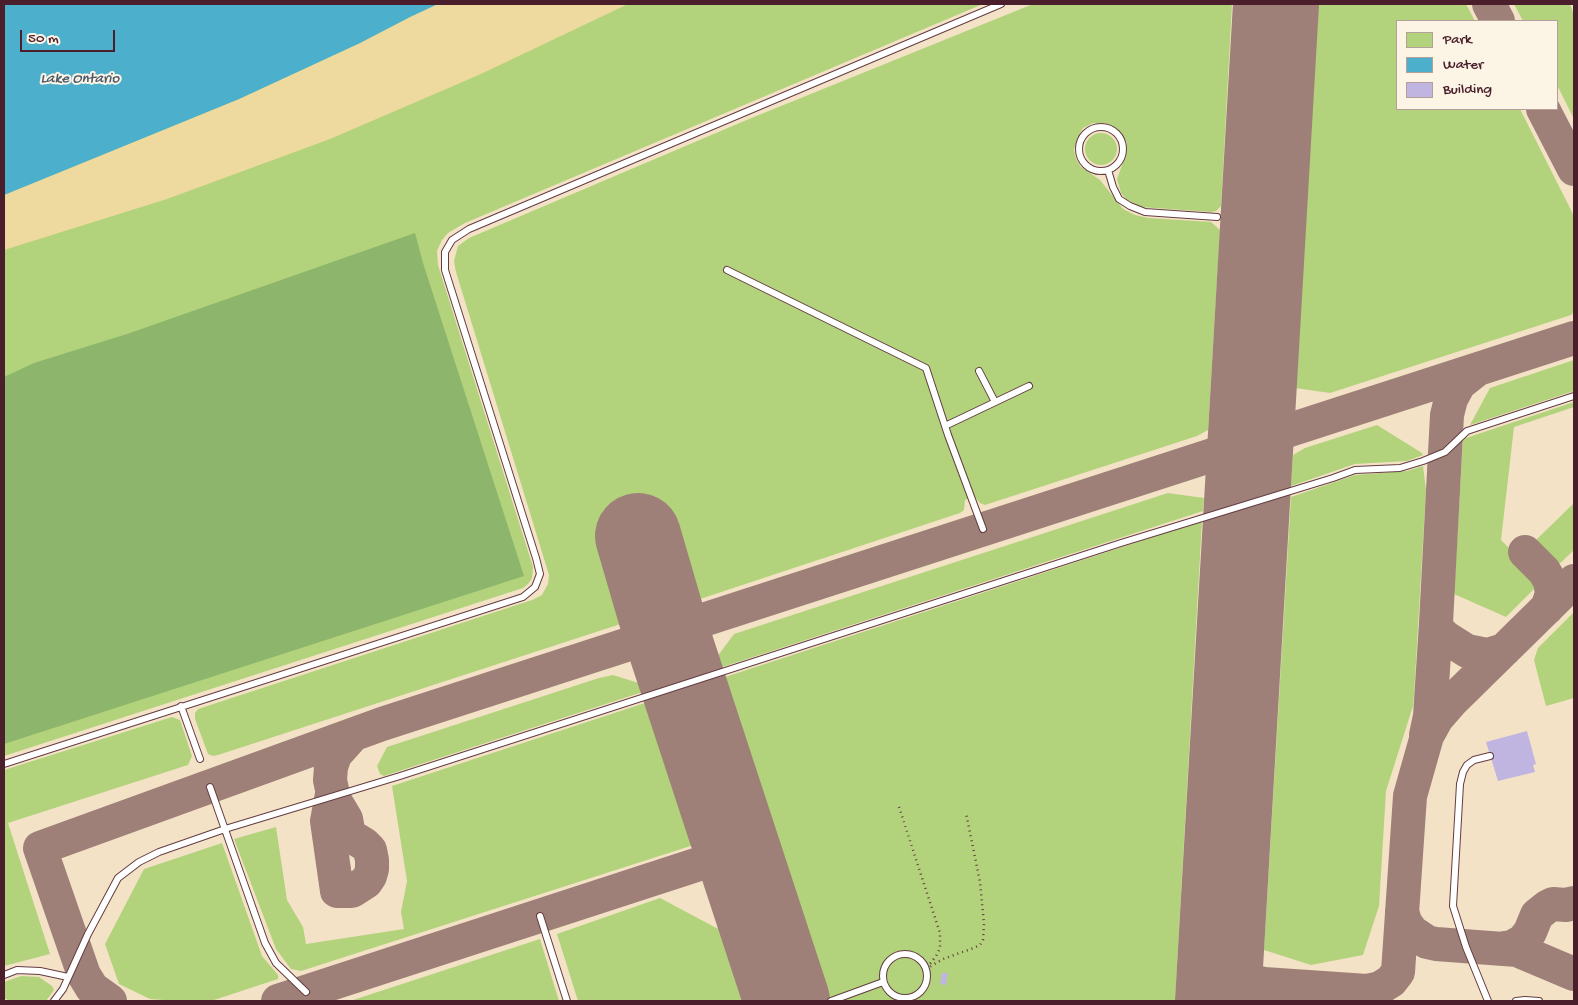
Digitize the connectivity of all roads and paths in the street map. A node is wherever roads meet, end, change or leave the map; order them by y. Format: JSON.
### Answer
{"nodes":[{"id":1,"x":1001,"y":4,"type":"edge"},
{"id":2,"x":1108,"y":170,"type":"junction"},
{"id":3,"x":1217,"y":217,"type":"dead end"},
{"id":4,"x":727,"y":270,"type":"dead end"},
{"id":5,"x":979,"y":371,"type":"dead end"},
{"id":6,"x":1030,"y":386,"type":"dead end"},
{"id":7,"x":1574,"y":396,"type":"edge"},
{"id":8,"x":995,"y":402,"type":"junction"},
{"id":9,"x":945,"y":426,"type":"junction"},
{"id":10,"x":983,"y":529,"type":"dead end"},
{"id":11,"x":181,"y":706,"type":"junction"},
{"id":12,"x":1490,"y":756,"type":"dead end"},
{"id":13,"x":200,"y":759,"type":"dead end"},
{"id":14,"x":4,"y":764,"type":"edge"},
{"id":15,"x":210,"y":786,"type":"dead end"},
{"id":16,"x":899,"y":807,"type":"dead end"},
{"id":17,"x":966,"y":813,"type":"dead end"},
{"id":18,"x":225,"y":829,"type":"junction"},
{"id":19,"x":540,"y":916,"type":"dead end"},
{"id":20,"x":926,"y":969,"type":"junction"},
{"id":21,"x":4,"y":975,"type":"edge"},
{"id":22,"x":68,"y":977,"type":"junction"},
{"id":23,"x":883,"y":982,"type":"junction"},
{"id":24,"x":306,"y":992,"type":"dead end"},
{"id":25,"x":54,"y":1001,"type":"edge"},
{"id":26,"x":567,"y":1001,"type":"edge"},
{"id":27,"x":831,"y":1001,"type":"edge"},
{"id":28,"x":1488,"y":1001,"type":"edge"},
{"id":29,"x":1516,"y":1001,"type":"edge"},
{"id":30,"x":1540,"y":1001,"type":"edge"}],
"edges":[{"from":1,"to":11,"type":"lane"},
{"from":2,"to":2,"type":"lane"},
{"from":2,"to":3,"type":"lane"},
{"from":4,"to":9,"type":"lane"},
{"from":5,"to":8,"type":"lane"},
{"from":6,"to":8,"type":"lane"},
{"from":7,"to":18,"type":"lane"},
{"from":8,"to":9,"type":"lane"},
{"from":9,"to":10,"type":"lane"},
{"from":11,"to":13,"type":"lane"},
{"from":11,"to":14,"type":"lane"},
{"from":12,"to":28,"type":"lane"},
{"from":15,"to":18,"type":"lane"},
{"from":16,"to":20,"type":"path"},
{"from":17,"to":20,"type":"path"},
{"from":18,"to":22,"type":"lane"},
{"from":18,"to":24,"type":"lane"},
{"from":19,"to":26,"type":"lane"},
{"from":20,"to":23,"type":"lane"},
{"from":20,"to":23,"type":"lane"},
{"from":21,"to":22,"type":"lane"},
{"from":22,"to":25,"type":"lane"},
{"from":23,"to":27,"type":"lane"},
{"from":29,"to":30,"type":"lane"}]}
